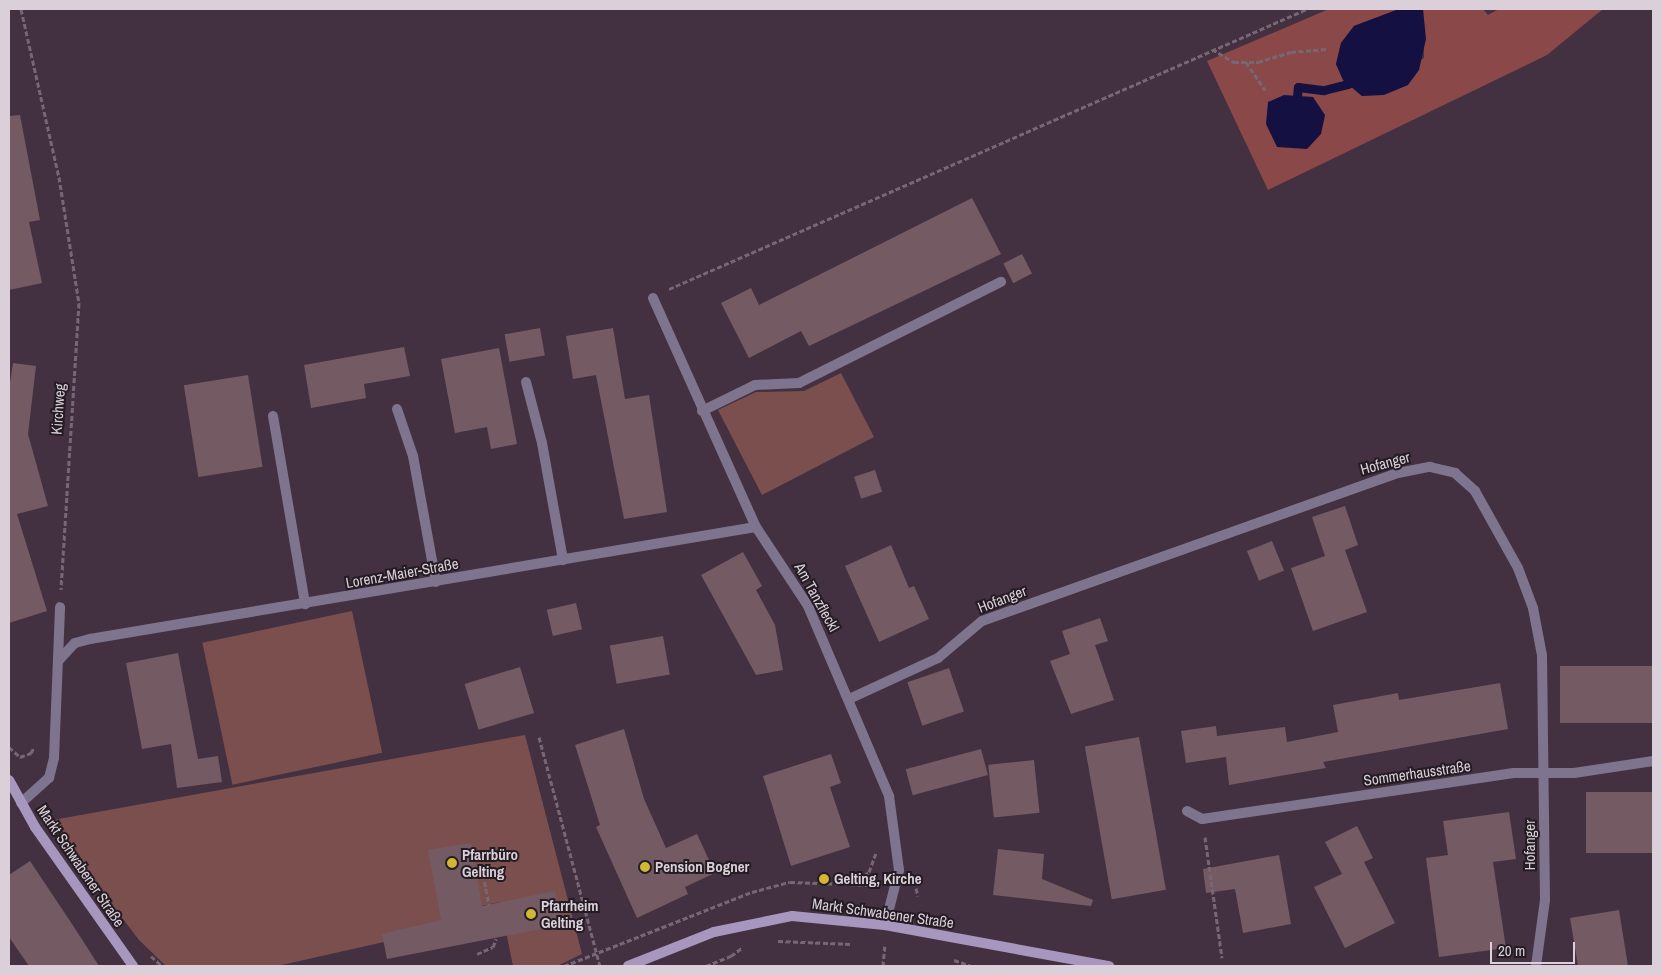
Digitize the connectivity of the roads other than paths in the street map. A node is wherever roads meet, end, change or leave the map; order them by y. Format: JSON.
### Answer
{"nodes":[{"id":1,"x":1001,"y":282,"type":"dead end"},
{"id":2,"x":653,"y":298,"type":"road end"},
{"id":3,"x":526,"y":382,"type":"dead end"},
{"id":4,"x":397,"y":409,"type":"dead end"},
{"id":5,"x":702,"y":411,"type":"junction"},
{"id":6,"x":273,"y":416,"type":"dead end"},
{"id":7,"x":756,"y":527,"type":"junction"},
{"id":8,"x":563,"y":560,"type":"junction"},
{"id":9,"x":436,"y":582,"type":"junction"},
{"id":10,"x":306,"y":604,"type":"junction"},
{"id":11,"x":60,"y":607,"type":"road end"},
{"id":12,"x":59,"y":660,"type":"junction"},
{"id":13,"x":849,"y":698,"type":"junction"},
{"id":14,"x":1653,"y":761,"type":"edge"},
{"id":15,"x":1545,"y":776,"type":"junction"},
{"id":16,"x":9,"y":780,"type":"edge"},
{"id":17,"x":22,"y":803,"type":"junction"},
{"id":18,"x":1187,"y":811,"type":"dead end"},
{"id":19,"x":884,"y":925,"type":"junction"},
{"id":20,"x":133,"y":966,"type":"edge"},
{"id":21,"x":628,"y":966,"type":"edge"},
{"id":22,"x":1109,"y":966,"type":"edge"},
{"id":23,"x":1536,"y":966,"type":"edge"}],
"edges":[{"from":1,"to":5,"type":"street"},
{"from":2,"to":5,"type":"street","name":"Am Tanzfleckl"},
{"from":3,"to":8,"type":"street"},
{"from":4,"to":9,"type":"street"},
{"from":5,"to":7,"type":"street","name":"Am Tanzfleckl"},
{"from":6,"to":10,"type":"street"},
{"from":7,"to":8,"type":"street","name":"Lorenz-Maier-Straße"},
{"from":7,"to":13,"type":"street","name":"Am Tanzfleckl"},
{"from":8,"to":9,"type":"street","name":"Lorenz-Maier-Straße"},
{"from":9,"to":10,"type":"street","name":"Lorenz-Maier-Straße"},
{"from":10,"to":12,"type":"street","name":"Lorenz-Maier-Straße"},
{"from":11,"to":12,"type":"street"},
{"from":12,"to":17,"type":"street"},
{"from":13,"to":15,"type":"street","name":"Hofanger"},
{"from":13,"to":19,"type":"street","name":"Am Tanzfleckl"},
{"from":14,"to":15,"type":"street","name":"Sommerhausstraße"},
{"from":15,"to":18,"type":"street","name":"Sommerhausstraße"},
{"from":15,"to":23,"type":"street","name":"Hofanger"},
{"from":16,"to":17,"type":"main road","name":"Markt Schwabener Straße"},
{"from":17,"to":20,"type":"main road","name":"Markt Schwabener Straße"},
{"from":19,"to":21,"type":"main road","name":"Markt Schwabener Straße"},
{"from":19,"to":22,"type":"main road","name":"Markt Schwabener Straße"}]}
